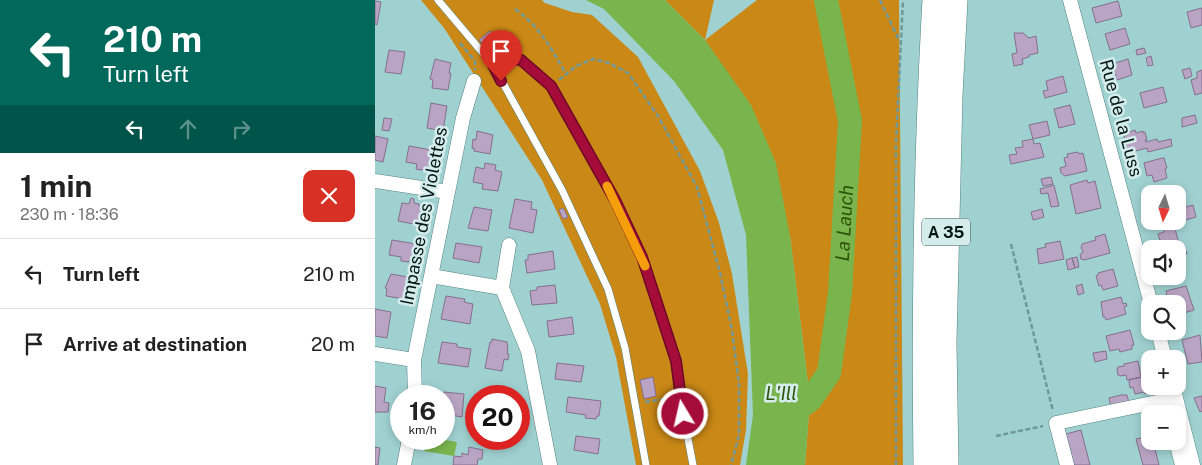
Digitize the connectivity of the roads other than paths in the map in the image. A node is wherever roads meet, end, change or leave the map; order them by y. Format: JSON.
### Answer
{"nodes":[{"id":1,"x":438,"y":0,"type":"edge"},
{"id":2,"x":935,"y":0,"type":"edge"},
{"id":3,"x":955,"y":0,"type":"edge"},
{"id":4,"x":1070,"y":0,"type":"edge"},
{"id":5,"x":493,"y":65,"type":"junction"},
{"id":6,"x":474,"y":81,"type":"dead end"},
{"id":7,"x":375,"y":181,"type":"edge"},
{"id":8,"x":448,"y":192,"type":"junction"},
{"id":9,"x":509,"y":245,"type":"dead end"},
{"id":10,"x":431,"y":276,"type":"junction"},
{"id":11,"x":502,"y":288,"type":"junction"},
{"id":12,"x":1149,"y":295,"type":"edge"},
{"id":13,"x":375,"y":354,"type":"edge"},
{"id":14,"x":414,"y":360,"type":"junction"},
{"id":15,"x":415,"y":385,"type":"edge"},
{"id":16,"x":1163,"y":395,"type":"edge"},
{"id":17,"x":1175,"y":395,"type":"edge"},
{"id":18,"x":407,"y":450,"type":"edge"},
{"id":19,"x":1178,"y":450,"type":"edge"},
{"id":20,"x":404,"y":465,"type":"edge"},
{"id":21,"x":550,"y":465,"type":"edge"},
{"id":22,"x":646,"y":465,"type":"edge"},
{"id":23,"x":693,"y":465,"type":"edge"},
{"id":24,"x":926,"y":465,"type":"edge"},
{"id":25,"x":946,"y":465,"type":"edge"},
{"id":26,"x":1067,"y":465,"type":"edge"},
{"id":27,"x":1182,"y":465,"type":"edge"},
{"id":28,"x":1193,"y":465,"type":"edge"}],
"edges":[{"from":1,"to":5,"type":"lane"},
{"from":2,"to":24,"type":"highway","number":"A 35"},
{"from":3,"to":25,"type":"highway","number":"A 35"},
{"from":4,"to":12,"type":"street","name":"Rue de la Luss"},
{"from":5,"to":22,"type":"lane"},
{"from":5,"to":23,"type":"lane"},
{"from":6,"to":8,"type":"street","name":"Impasse des Violettes"},
{"from":7,"to":8,"type":"street"},
{"from":8,"to":10,"type":"street","name":"Impasse des Violettes"},
{"from":9,"to":11,"type":"street"},
{"from":10,"to":11,"type":"street"},
{"from":10,"to":14,"type":"street","name":"Impasse des Violettes"},
{"from":11,"to":21,"type":"street"},
{"from":13,"to":14,"type":"street"},
{"from":14,"to":15,"type":"street","name":"Impasse des Violettes"},
{"from":16,"to":26,"type":"street"},
{"from":17,"to":28,"type":"street"},
{"from":18,"to":20,"type":"street"},
{"from":19,"to":27,"type":"street"}]}
